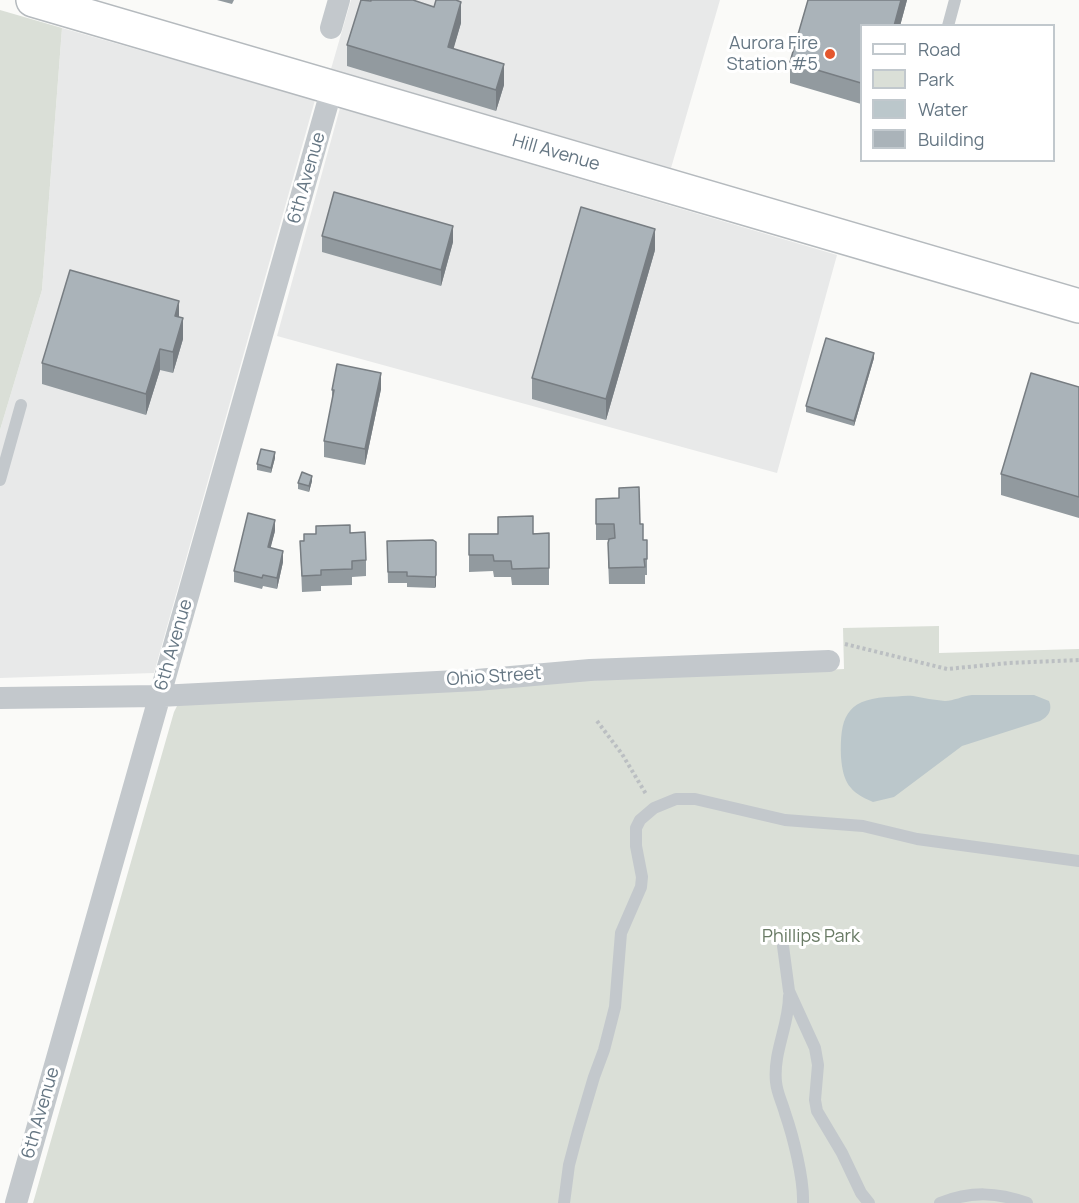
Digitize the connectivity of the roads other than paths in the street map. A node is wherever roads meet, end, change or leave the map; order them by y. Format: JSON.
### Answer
{"nodes":[{"id":1,"x":33,"y":0,"type":"edge"},
{"id":2,"x":339,"y":0,"type":"edge"},
{"id":3,"x":956,"y":0,"type":"edge"},
{"id":4,"x":949,"y":24,"type":"edge"},
{"id":5,"x":331,"y":28,"type":"dead end"},
{"id":6,"x":332,"y":88,"type":"junction"},
{"id":7,"x":1079,"y":306,"type":"edge"},
{"id":8,"x":21,"y":405,"type":"dead end"},
{"id":9,"x":0,"y":480,"type":"edge"},
{"id":10,"x":829,"y":661,"type":"dead end"},
{"id":11,"x":159,"y":696,"type":"junction"},
{"id":12,"x":0,"y":698,"type":"edge"},
{"id":13,"x":1079,"y":861,"type":"edge"},
{"id":14,"x":783,"y":946,"type":"dead end"},
{"id":15,"x":789,"y":991,"type":"junction"},
{"id":16,"x":16,"y":1203,"type":"edge"},
{"id":17,"x":564,"y":1203,"type":"edge"},
{"id":18,"x":802,"y":1203,"type":"edge"},
{"id":19,"x":869,"y":1203,"type":"edge"},
{"id":20,"x":940,"y":1203,"type":"edge"},
{"id":21,"x":1027,"y":1203,"type":"edge"}],
"edges":[{"from":1,"to":6,"type":"main road","name":"Hill Avenue"},
{"from":2,"to":5,"type":"street"},
{"from":3,"to":4,"type":"lane"},
{"from":6,"to":7,"type":"main road","name":"Hill Avenue"},
{"from":6,"to":11,"type":"street","name":"6th Avenue"},
{"from":8,"to":9,"type":"lane"},
{"from":10,"to":11,"type":"street","name":"Ohio Street"},
{"from":11,"to":12,"type":"street","name":"Ohio Street"},
{"from":11,"to":16,"type":"street","name":"6th Avenue"},
{"from":13,"to":17,"type":"lane"},
{"from":14,"to":15,"type":"lane"},
{"from":15,"to":18,"type":"lane"},
{"from":15,"to":19,"type":"lane"},
{"from":20,"to":21,"type":"lane"}]}
